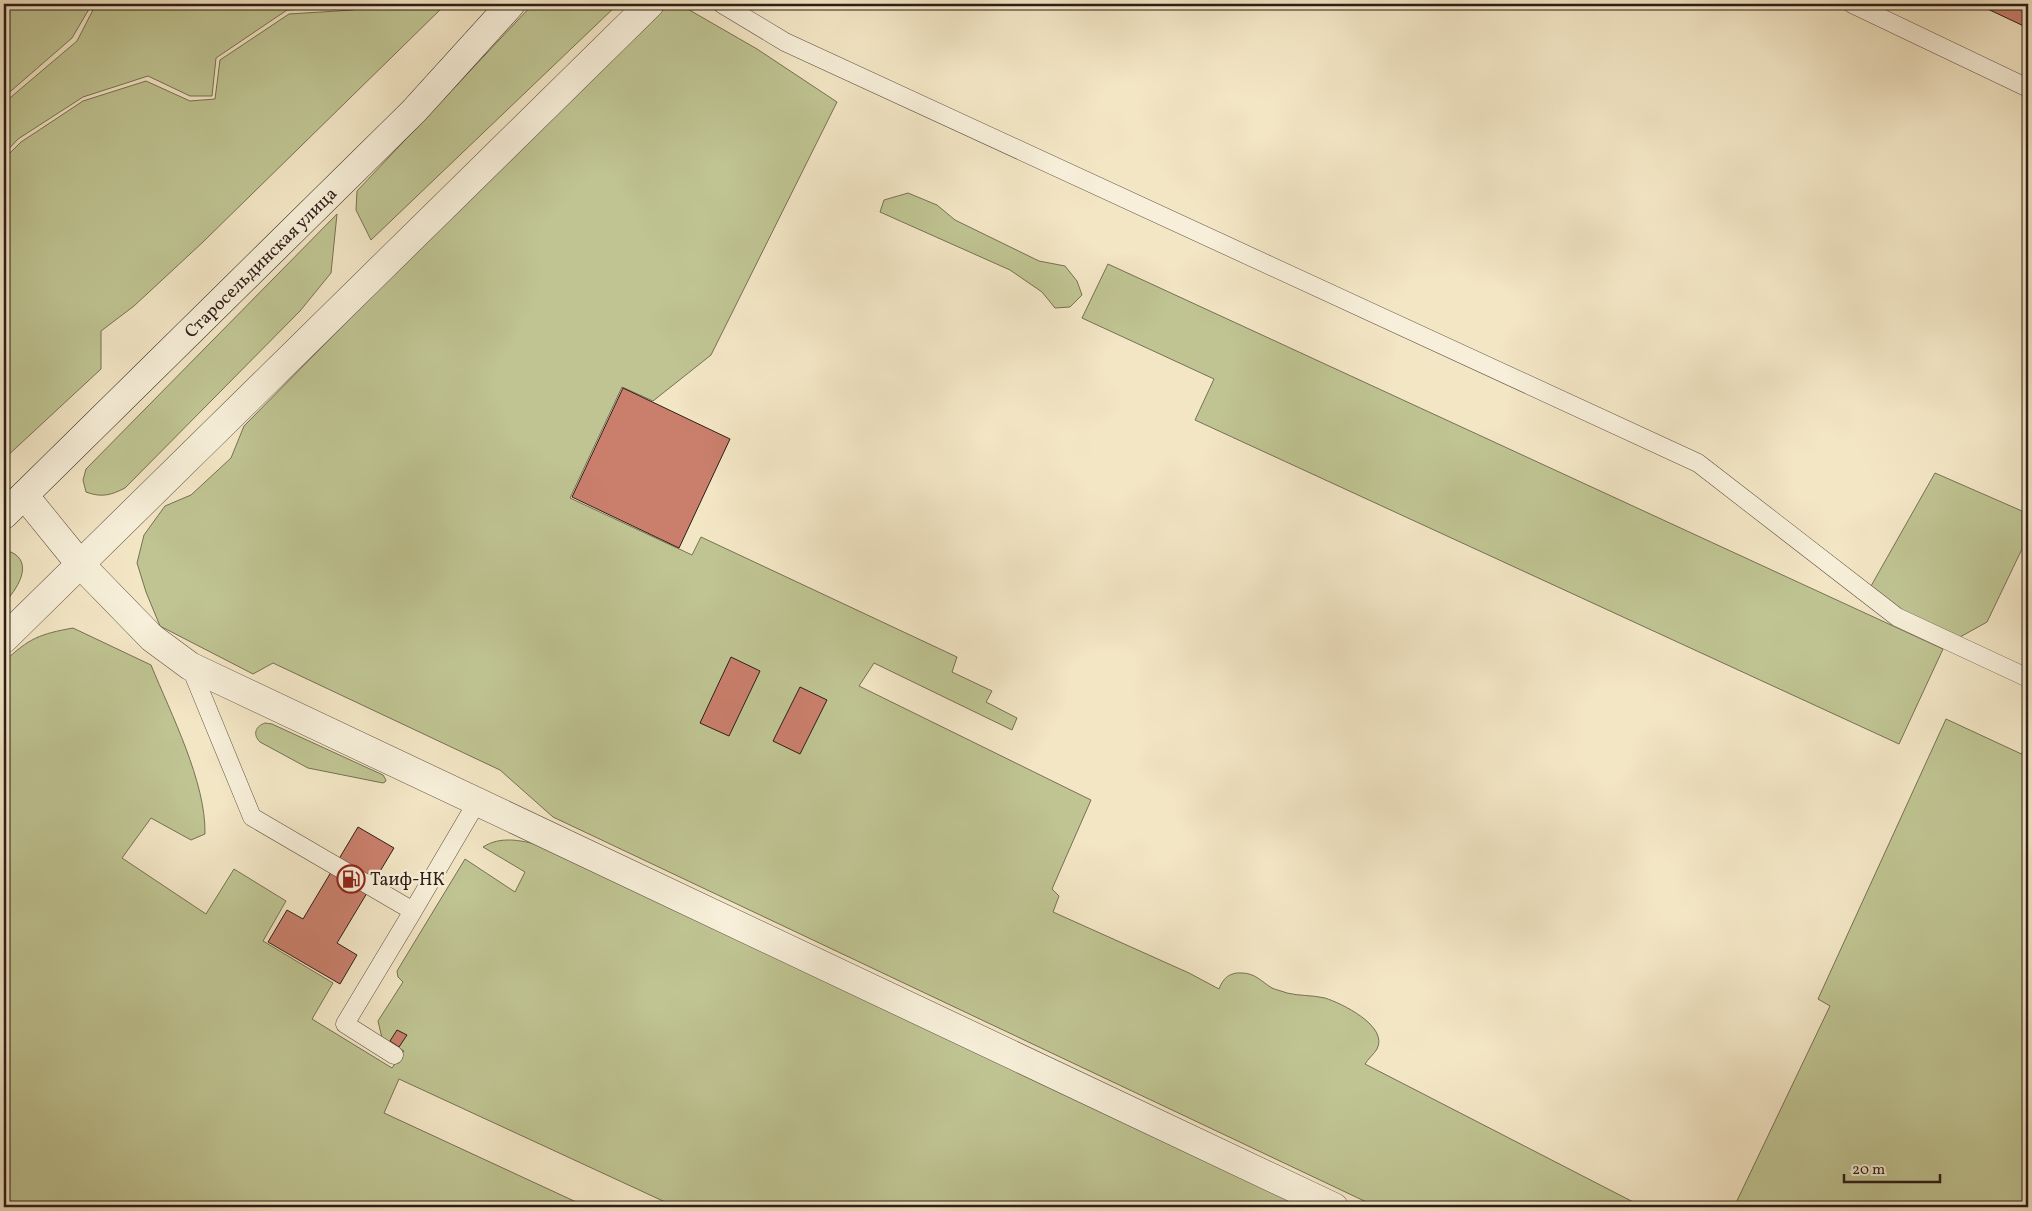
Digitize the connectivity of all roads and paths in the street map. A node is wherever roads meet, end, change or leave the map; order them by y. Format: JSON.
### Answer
{"nodes":[{"id":1,"x":511,"y":4,"type":"edge"},
{"id":2,"x":650,"y":4,"type":"edge"},
{"id":3,"x":722,"y":4,"type":"edge"},
{"id":4,"x":1852,"y":4,"type":"edge"},
{"id":5,"x":2028,"y":88,"type":"edge"},
{"id":6,"x":24,"y":495,"type":"junction"},
{"id":7,"x":4,"y":515,"type":"edge"},
{"id":8,"x":80,"y":564,"type":"junction"},
{"id":9,"x":4,"y":639,"type":"edge"},
{"id":10,"x":190,"y":666,"type":"junction"},
{"id":11,"x":2028,"y":678,"type":"edge"},
{"id":12,"x":477,"y":802,"type":"junction"},
{"id":13,"x":413,"y":911,"type":"junction"},
{"id":14,"x":394,"y":1055,"type":"dead end"},
{"id":15,"x":1334,"y":1207,"type":"edge"}],
"edges":[{"from":1,"to":6,"type":"street","name":"Старосельдинская улица"},
{"from":2,"to":8,"type":"street"},
{"from":3,"to":11,"type":"lane"},
{"from":4,"to":5,"type":"lane"},
{"from":6,"to":7,"type":"street","name":"Старосельдинская улица"},
{"from":6,"to":8,"type":"street"},
{"from":8,"to":9,"type":"street"},
{"from":8,"to":10,"type":"street"},
{"from":10,"to":12,"type":"street"},
{"from":10,"to":13,"type":"lane"},
{"from":12,"to":13,"type":"lane"},
{"from":12,"to":15,"type":"street"},
{"from":13,"to":14,"type":"lane"}]}
